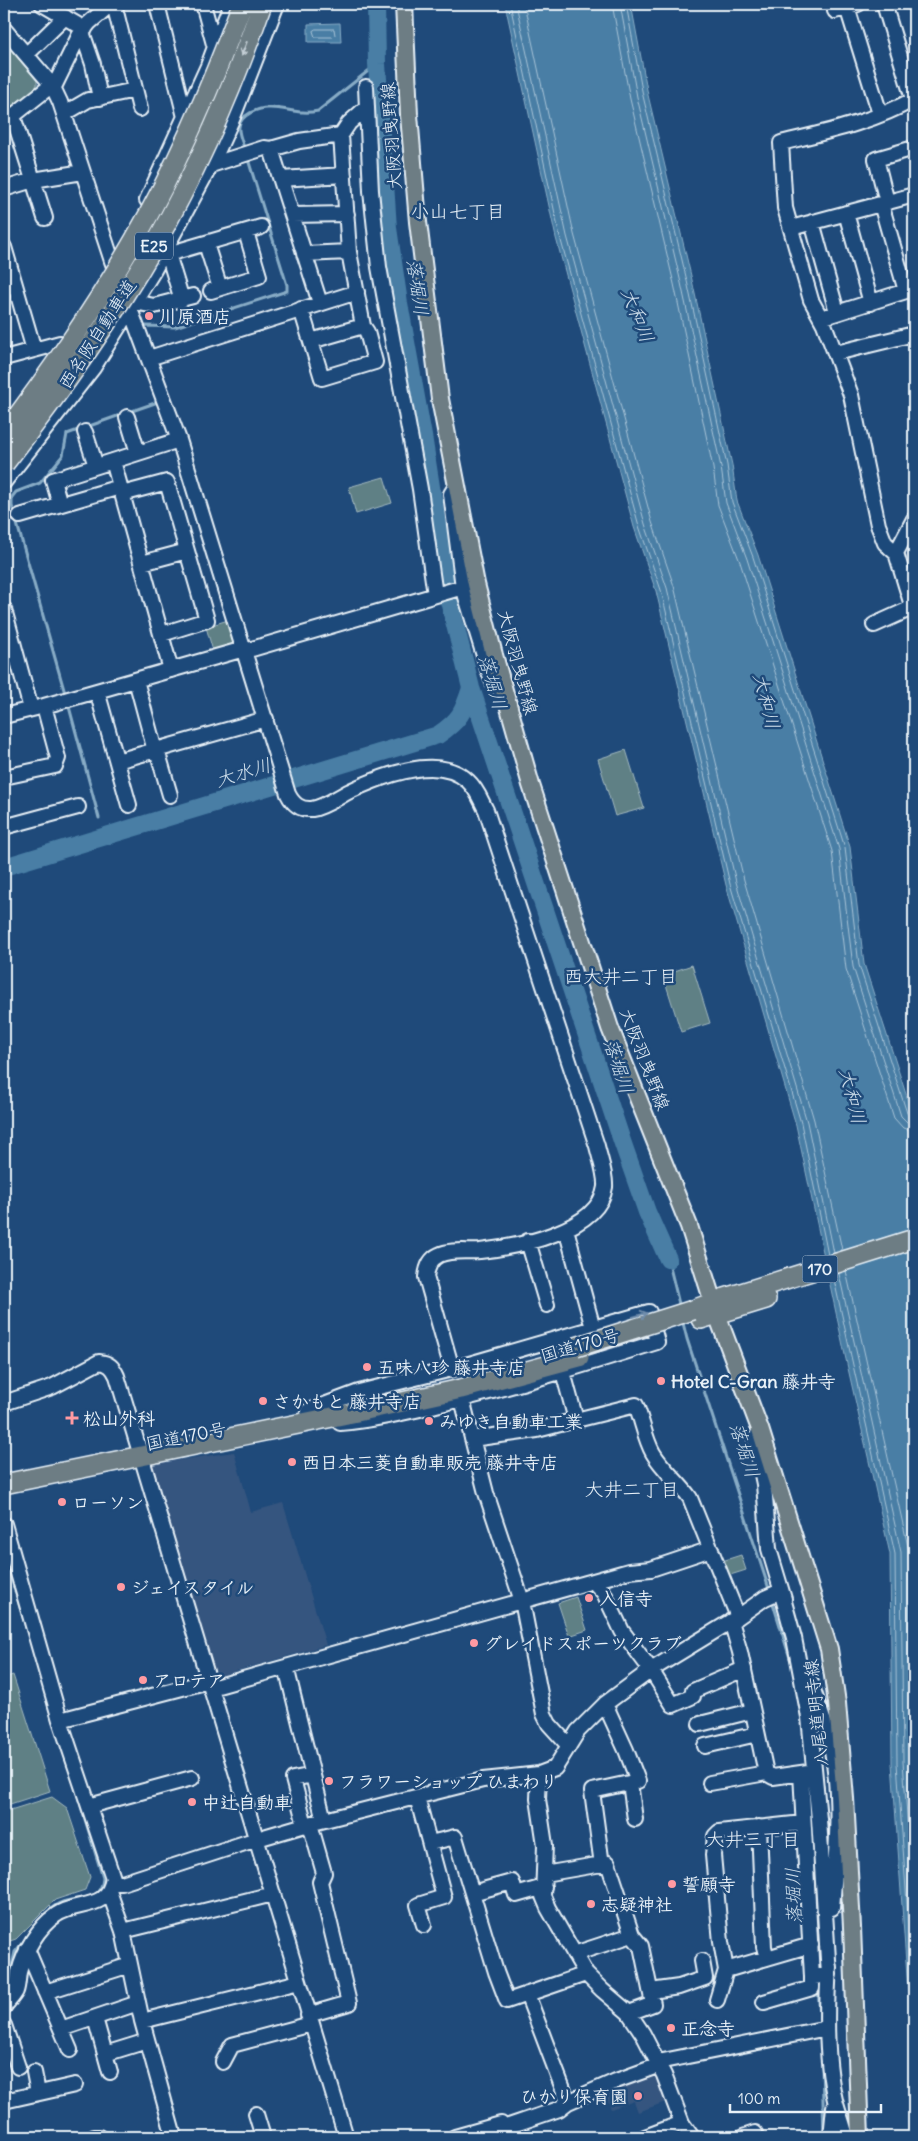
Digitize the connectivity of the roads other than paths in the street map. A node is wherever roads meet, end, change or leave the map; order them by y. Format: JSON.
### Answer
{"nodes":[{"id":1,"x":42,"y":4,"type":"edge"},
{"id":2,"x":112,"y":4,"type":"edge"},
{"id":3,"x":157,"y":4,"type":"edge"},
{"id":4,"x":203,"y":4,"type":"edge"},
{"id":5,"x":231,"y":4,"type":"edge"},
{"id":6,"x":242,"y":4,"type":"edge"},
{"id":7,"x":262,"y":4,"type":"edge"},
{"id":8,"x":277,"y":4,"type":"edge"},
{"id":9,"x":404,"y":4,"type":"edge"},
{"id":10,"x":884,"y":4,"type":"edge"},
{"id":11,"x":847,"y":6,"type":"edge"},
{"id":12,"x":65,"y":17,"type":"junction"},
{"id":13,"x":4,"y":29,"type":"edge"},
{"id":14,"x":84,"y":31,"type":"junction"},
{"id":15,"x":215,"y":48,"type":"junction"},
{"id":16,"x":27,"y":54,"type":"junction"},
{"id":17,"x":53,"y":86,"type":"junction"},
{"id":18,"x":366,"y":87,"type":"dead end"},
{"id":19,"x":135,"y":90,"type":"junction"},
{"id":20,"x":100,"y":98,"type":"junction"},
{"id":21,"x":914,"y":99,"type":"edge"},
{"id":22,"x":366,"y":107,"type":"junction"},
{"id":23,"x":140,"y":109,"type":"dead end"},
{"id":24,"x":64,"y":114,"type":"junction"},
{"id":25,"x":880,"y":114,"type":"junction"},
{"id":26,"x":185,"y":117,"type":"junction"},
{"id":27,"x":8,"y":120,"type":"edge"},
{"id":28,"x":341,"y":135,"type":"junction"},
{"id":29,"x":914,"y":148,"type":"edge"},
{"id":30,"x":272,"y":149,"type":"junction"},
{"id":31,"x":211,"y":165,"type":"junction"},
{"id":32,"x":83,"y":172,"type":"junction"},
{"id":33,"x":344,"y":175,"type":"junction"},
{"id":34,"x":281,"y":179,"type":"junction"},
{"id":35,"x":33,"y":180,"type":"junction"},
{"id":36,"x":4,"y":190,"type":"edge"},
{"id":37,"x":914,"y":195,"type":"edge"},
{"id":38,"x":884,"y":203,"type":"junction"},
{"id":39,"x":846,"y":213,"type":"junction"},
{"id":40,"x":347,"y":214,"type":"junction"},
{"id":41,"x":292,"y":215,"type":"junction"},
{"id":42,"x":45,"y":218,"type":"dead end"},
{"id":43,"x":812,"y":222,"type":"junction"},
{"id":44,"x":262,"y":227,"type":"dead end"},
{"id":45,"x":790,"y":228,"type":"junction"},
{"id":46,"x":246,"y":232,"type":"junction"},
{"id":47,"x":206,"y":244,"type":"junction"},
{"id":48,"x":4,"y":247,"type":"edge"},
{"id":49,"x":349,"y":252,"type":"junction"},
{"id":50,"x":166,"y":253,"type":"junction"},
{"id":51,"x":304,"y":254,"type":"junction"},
{"id":52,"x":112,"y":261,"type":"junction"},
{"id":53,"x":357,"y":292,"type":"junction"},
{"id":54,"x":320,"y":303,"type":"junction"},
{"id":55,"x":872,"y":303,"type":"junction"},
{"id":56,"x":133,"y":305,"type":"junction"},
{"id":57,"x":301,"y":309,"type":"junction"},
{"id":58,"x":837,"y":312,"type":"junction"},
{"id":59,"x":821,"y":318,"type":"junction"},
{"id":60,"x":363,"y":326,"type":"junction"},
{"id":61,"x":914,"y":334,"type":"edge"},
{"id":62,"x":311,"y":341,"type":"junction"},
{"id":63,"x":60,"y":343,"type":"junction"},
{"id":64,"x":34,"y":350,"type":"junction"},
{"id":65,"x":836,"y":353,"type":"junction"},
{"id":66,"x":4,"y":358,"type":"edge"},
{"id":67,"x":149,"y":358,"type":"junction"},
{"id":68,"x":127,"y":417,"type":"dead end"},
{"id":69,"x":4,"y":420,"type":"edge"},
{"id":70,"x":86,"y":432,"type":"dead end"},
{"id":71,"x":4,"y":434,"type":"edge"},
{"id":72,"x":179,"y":440,"type":"junction"},
{"id":73,"x":138,"y":453,"type":"junction"},
{"id":74,"x":113,"y":461,"type":"junction"},
{"id":75,"x":4,"y":464,"type":"edge"},
{"id":76,"x":96,"y":466,"type":"junction"},
{"id":77,"x":4,"y":482,"type":"edge"},
{"id":78,"x":456,"y":486,"type":"junction"},
{"id":79,"x":121,"y":491,"type":"junction"},
{"id":80,"x":60,"y":504,"type":"junction"},
{"id":81,"x":20,"y":516,"type":"dead end"},
{"id":82,"x":914,"y":519,"type":"edge"},
{"id":83,"x":187,"y":551,"type":"junction"},
{"id":84,"x":896,"y":553,"type":"junction"},
{"id":85,"x":142,"y":563,"type":"junction"},
{"id":86,"x":459,"y":588,"type":"junction"},
{"id":87,"x":437,"y":594,"type":"junction"},
{"id":88,"x":914,"y":606,"type":"edge"},
{"id":89,"x":4,"y":609,"type":"edge"},
{"id":90,"x":874,"y":625,"type":"dead end"},
{"id":91,"x":162,"y":634,"type":"junction"},
{"id":92,"x":244,"y":650,"type":"junction"},
{"id":93,"x":10,"y":656,"type":"edge"},
{"id":94,"x":171,"y":670,"type":"junction"},
{"id":95,"x":136,"y":680,"type":"junction"},
{"id":96,"x":97,"y":691,"type":"junction"},
{"id":97,"x":506,"y":698,"type":"junction"},
{"id":98,"x":38,"y":708,"type":"junction"},
{"id":99,"x":4,"y":716,"type":"edge"},
{"id":100,"x":266,"y":719,"type":"junction"},
{"id":101,"x":156,"y":750,"type":"junction"},
{"id":102,"x":117,"y":761,"type":"junction"},
{"id":103,"x":4,"y":778,"type":"edge"},
{"id":104,"x":170,"y":796,"type":"dead end"},
{"id":105,"x":129,"y":805,"type":"dead end"},
{"id":106,"x":78,"y":807,"type":"dead end"},
{"id":107,"x":4,"y":827,"type":"edge"},
{"id":108,"x":566,"y":1229,"type":"junction"},
{"id":109,"x":914,"y":1239,"type":"edge"},
{"id":110,"x":528,"y":1241,"type":"junction"},
{"id":111,"x":914,"y":1250,"type":"edge"},
{"id":112,"x":546,"y":1305,"type":"dead end"},
{"id":113,"x":721,"y":1306,"type":"junction"},
{"id":114,"x":593,"y":1328,"type":"junction"},
{"id":115,"x":577,"y":1352,"type":"junction"},
{"id":116,"x":452,"y":1369,"type":"junction"},
{"id":117,"x":563,"y":1372,"type":"junction"},
{"id":118,"x":462,"y":1399,"type":"junction"},
{"id":119,"x":4,"y":1403,"type":"edge"},
{"id":120,"x":308,"y":1412,"type":"junction"},
{"id":121,"x":576,"y":1420,"type":"junction"},
{"id":122,"x":288,"y":1427,"type":"junction"},
{"id":123,"x":760,"y":1429,"type":"junction"},
{"id":124,"x":472,"y":1439,"type":"junction"},
{"id":125,"x":140,"y":1452,"type":"junction"},
{"id":126,"x":4,"y":1473,"type":"edge"},
{"id":127,"x":4,"y":1484,"type":"edge"},
{"id":128,"x":4,"y":1524,"type":"edge"},
{"id":129,"x":711,"y":1549,"type":"junction"},
{"id":130,"x":593,"y":1581,"type":"junction"},
{"id":131,"x":775,"y":1594,"type":"junction"},
{"id":132,"x":522,"y":1601,"type":"junction"},
{"id":133,"x":735,"y":1619,"type":"junction"},
{"id":134,"x":286,"y":1667,"type":"junction"},
{"id":135,"x":744,"y":1669,"type":"junction"},
{"id":136,"x":650,"y":1670,"type":"junction"},
{"id":137,"x":210,"y":1684,"type":"junction"},
{"id":138,"x":605,"y":1704,"type":"junction"},
{"id":139,"x":752,"y":1711,"type":"junction"},
{"id":140,"x":60,"y":1720,"type":"junction"},
{"id":141,"x":700,"y":1724,"type":"dead end"},
{"id":142,"x":757,"y":1734,"type":"junction"},
{"id":143,"x":570,"y":1746,"type":"junction"},
{"id":144,"x":705,"y":1746,"type":"dead end"},
{"id":145,"x":808,"y":1772,"type":"junction"},
{"id":146,"x":766,"y":1773,"type":"junction"},
{"id":147,"x":539,"y":1774,"type":"junction"},
{"id":148,"x":308,"y":1776,"type":"dead end"},
{"id":149,"x":192,"y":1778,"type":"dead end"},
{"id":150,"x":630,"y":1783,"type":"junction"},
{"id":151,"x":710,"y":1783,"type":"dead end"},
{"id":152,"x":418,"y":1797,"type":"junction"},
{"id":153,"x":840,"y":1799,"type":"junction"},
{"id":154,"x":89,"y":1806,"type":"junction"},
{"id":155,"x":635,"y":1819,"type":"dead end"},
{"id":156,"x":324,"y":1820,"type":"junction"},
{"id":157,"x":804,"y":1823,"type":"junction"},
{"id":158,"x":308,"y":1825,"type":"junction"},
{"id":159,"x":759,"y":1827,"type":"junction"},
{"id":160,"x":257,"y":1839,"type":"junction"},
{"id":161,"x":430,"y":1843,"type":"junction"},
{"id":162,"x":602,"y":1865,"type":"junction"},
{"id":163,"x":544,"y":1881,"type":"junction"},
{"id":164,"x":111,"y":1887,"type":"junction"},
{"id":165,"x":472,"y":1893,"type":"junction"},
{"id":166,"x":273,"y":1894,"type":"junction"},
{"id":167,"x":424,"y":1925,"type":"dead end"},
{"id":168,"x":123,"y":1931,"type":"junction"},
{"id":169,"x":632,"y":1935,"type":"junction"},
{"id":170,"x":811,"y":1945,"type":"junction"},
{"id":171,"x":27,"y":1949,"type":"junction"},
{"id":172,"x":574,"y":1954,"type":"junction"},
{"id":173,"x":767,"y":1958,"type":"junction"},
{"id":174,"x":702,"y":1960,"type":"dead end"},
{"id":175,"x":130,"y":1965,"type":"junction"},
{"id":176,"x":726,"y":1970,"type":"junction"},
{"id":177,"x":586,"y":1974,"type":"junction"},
{"id":178,"x":820,"y":1976,"type":"junction"},
{"id":179,"x":299,"y":1982,"type":"junction"},
{"id":180,"x":651,"y":1991,"type":"junction"},
{"id":181,"x":45,"y":1992,"type":"junction"},
{"id":182,"x":527,"y":1994,"type":"junction"},
{"id":183,"x":717,"y":2000,"type":"dead end"},
{"id":184,"x":764,"y":2002,"type":"dead end"},
{"id":185,"x":138,"y":2003,"type":"junction"},
{"id":186,"x":4,"y":2007,"type":"edge"},
{"id":187,"x":629,"y":2013,"type":"junction"},
{"id":188,"x":94,"y":2018,"type":"junction"},
{"id":189,"x":309,"y":2020,"type":"junction"},
{"id":190,"x":142,"y":2021,"type":"junction"},
{"id":191,"x":4,"y":2025,"type":"edge"},
{"id":192,"x":61,"y":2029,"type":"junction"},
{"id":193,"x":823,"y":2029,"type":"junction"},
{"id":194,"x":147,"y":2041,"type":"junction"},
{"id":195,"x":70,"y":2050,"type":"dead end"},
{"id":196,"x":105,"y":2054,"type":"junction"},
{"id":197,"x":223,"y":2062,"type":"dead end"},
{"id":198,"x":659,"y":2064,"type":"junction"},
{"id":199,"x":18,"y":2066,"type":"dead end"},
{"id":200,"x":34,"y":2072,"type":"dead end"},
{"id":201,"x":110,"y":2072,"type":"dead end"},
{"id":202,"x":75,"y":2086,"type":"dead end"},
{"id":203,"x":38,"y":2094,"type":"junction"},
{"id":204,"x":4,"y":2101,"type":"edge"},
{"id":205,"x":835,"y":2101,"type":"junction"},
{"id":206,"x":568,"y":2102,"type":"junction"},
{"id":207,"x":256,"y":2114,"type":"dead end"},
{"id":208,"x":682,"y":2123,"type":"junction"},
{"id":209,"x":505,"y":2132,"type":"edge"},
{"id":210,"x":94,"y":2137,"type":"edge"},
{"id":211,"x":100,"y":2137,"type":"edge"},
{"id":212,"x":174,"y":2137,"type":"edge"},
{"id":213,"x":263,"y":2137,"type":"edge"},
{"id":214,"x":346,"y":2137,"type":"edge"},
{"id":215,"x":455,"y":2137,"type":"edge"},
{"id":216,"x":645,"y":2137,"type":"edge"},
{"id":217,"x":692,"y":2137,"type":"edge"},
{"id":218,"x":832,"y":2137,"type":"edge"},
{"id":219,"x":846,"y":2137,"type":"edge"},
{"id":220,"x":860,"y":2137,"type":"edge"}],
"edges":[{"from":1,"to":12,"type":"street"},
{"from":2,"to":14,"type":"street"},
{"from":2,"to":19,"type":"street"},
{"from":3,"to":26,"type":"street"},
{"from":4,"to":15,"type":"street"},
{"from":5,"to":15,"type":"street"},
{"from":6,"to":71,"type":"highway","name":"西名阪自動車道","number":"E25","bridge":true},
{"from":7,"to":75,"type":"highway","name":"西名阪自動車道","number":"E25","one_way":true,"bridge":true},
{"from":8,"to":31,"type":"street"},
{"from":9,"to":78,"type":"main road","name":"大阪羽曳野線"},
{"from":10,"to":21,"type":"street"},
{"from":11,"to":25,"type":"street"},
{"from":12,"to":14,"type":"street"},
{"from":12,"to":16,"type":"street"},
{"from":13,"to":16,"type":"street"},
{"from":14,"to":17,"type":"street"},
{"from":14,"to":20,"type":"street"},
{"from":15,"to":26,"type":"street"},
{"from":16,"to":17,"type":"street"},
{"from":17,"to":24,"type":"street"},
{"from":17,"to":27,"type":"street"},
{"from":18,"to":22,"type":"street"},
{"from":19,"to":20,"type":"street"},
{"from":19,"to":23,"type":"street"},
{"from":20,"to":24,"type":"street"},
{"from":21,"to":25,"type":"street"},
{"from":22,"to":28,"type":"street"},
{"from":22,"to":87,"type":"street"},
{"from":24,"to":32,"type":"street"},
{"from":25,"to":45,"type":"street"},
{"from":26,"to":52,"type":"street"},
{"from":27,"to":35,"type":"street"},
{"from":28,"to":30,"type":"street"},
{"from":28,"to":33,"type":"street"},
{"from":29,"to":38,"type":"street"},
{"from":30,"to":31,"type":"street"},
{"from":30,"to":34,"type":"street"},
{"from":31,"to":50,"type":"street"},
{"from":32,"to":35,"type":"street"},
{"from":32,"to":52,"type":"street"},
{"from":33,"to":34,"type":"street"},
{"from":33,"to":40,"type":"street"},
{"from":34,"to":41,"type":"street"},
{"from":35,"to":36,"type":"street"},
{"from":35,"to":42,"type":"street"},
{"from":37,"to":38,"type":"street"},
{"from":38,"to":39,"type":"street"},
{"from":38,"to":55,"type":"street"},
{"from":39,"to":43,"type":"street"},
{"from":39,"to":55,"type":"street"},
{"from":40,"to":41,"type":"street"},
{"from":40,"to":49,"type":"street"},
{"from":41,"to":51,"type":"street"},
{"from":43,"to":45,"type":"street"},
{"from":43,"to":58,"type":"street"},
{"from":44,"to":46,"type":"street"},
{"from":45,"to":59,"type":"street"},
{"from":46,"to":47,"type":"street"},
{"from":46,"to":47,"type":"street"},
{"from":47,"to":50,"type":"street"},
{"from":48,"to":64,"type":"street"},
{"from":49,"to":51,"type":"street"},
{"from":49,"to":53,"type":"street"},
{"from":50,"to":56,"type":"street"},
{"from":50,"to":56,"type":"street"},
{"from":51,"to":54,"type":"street"},
{"from":52,"to":56,"type":"street"},
{"from":52,"to":63,"type":"street"},
{"from":53,"to":54,"type":"street"},
{"from":53,"to":60,"type":"street"},
{"from":54,"to":57,"type":"street"},
{"from":55,"to":58,"type":"street"},
{"from":56,"to":67,"type":"street"},
{"from":56,"to":77,"type":"street"},
{"from":57,"to":62,"type":"street"},
{"from":57,"to":67,"type":"street"},
{"from":58,"to":59,"type":"street"},
{"from":59,"to":65,"type":"street"},
{"from":60,"to":62,"type":"street"},
{"from":60,"to":62,"type":"street"},
{"from":61,"to":65,"type":"street"},
{"from":63,"to":64,"type":"street"},
{"from":63,"to":69,"type":"street"},
{"from":64,"to":66,"type":"street"},
{"from":65,"to":84,"type":"street"},
{"from":67,"to":72,"type":"street"},
{"from":68,"to":73,"type":"street"},
{"from":70,"to":76,"type":"street"},
{"from":72,"to":73,"type":"street"},
{"from":72,"to":92,"type":"street"},
{"from":73,"to":74,"type":"street"},
{"from":74,"to":76,"type":"street"},
{"from":74,"to":79,"type":"street"},
{"from":76,"to":80,"type":"street"},
{"from":78,"to":86,"type":"street"},
{"from":78,"to":97,"type":"main road","name":"大阪羽曳野線"},
{"from":79,"to":80,"type":"street"},
{"from":79,"to":83,"type":"street"},
{"from":79,"to":85,"type":"street"},
{"from":80,"to":81,"type":"street"},
{"from":82,"to":84,"type":"street"},
{"from":83,"to":85,"type":"street"},
{"from":83,"to":91,"type":"street"},
{"from":84,"to":88,"type":"street"},
{"from":85,"to":91,"type":"street"},
{"from":86,"to":87,"type":"street"},
{"from":86,"to":97,"type":"street"},
{"from":87,"to":92,"type":"street"},
{"from":88,"to":90,"type":"street"},
{"from":89,"to":93,"type":"street"},
{"from":91,"to":94,"type":"street"},
{"from":92,"to":94,"type":"street"},
{"from":92,"to":100,"type":"street"},
{"from":93,"to":98,"type":"street"},
{"from":94,"to":95,"type":"street"},
{"from":95,"to":96,"type":"street"},
{"from":95,"to":101,"type":"street"},
{"from":96,"to":98,"type":"street"},
{"from":96,"to":102,"type":"street"},
{"from":97,"to":113,"type":"main road","name":"大阪羽曳野線"},
{"from":98,"to":99,"type":"street"},
{"from":98,"to":103,"type":"street"},
{"from":100,"to":101,"type":"street"},
{"from":100,"to":108,"type":"street"},
{"from":101,"to":102,"type":"street"},
{"from":101,"to":104,"type":"street"},
{"from":102,"to":105,"type":"street"},
{"from":106,"to":107,"type":"street"},
{"from":108,"to":110,"type":"street"},
{"from":108,"to":114,"type":"street"},
{"from":109,"to":113,"type":"highway","name":"国道170号","number":"170"},
{"from":110,"to":112,"type":"street"},
{"from":110,"to":116,"type":"street"},
{"from":111,"to":113,"type":"highway","name":"国道170号","number":"170"},
{"from":113,"to":115,"type":"highway","name":"国道170号","number":"170"},
{"from":113,"to":123,"type":"main road","name":"八尾道明寺線"},
{"from":114,"to":116,"type":"street"},
{"from":114,"to":117,"type":"street","one_way":true},
{"from":115,"to":120,"type":"highway","name":"国道170号","number":"170"},
{"from":115,"to":122,"type":"highway","name":"国道170号","number":"170"},
{"from":116,"to":120,"type":"street"},
{"from":117,"to":118,"type":"street"},
{"from":117,"to":121,"type":"street"},
{"from":118,"to":122,"type":"street"},
{"from":118,"to":124,"type":"street"},
{"from":119,"to":125,"type":"street"},
{"from":120,"to":125,"type":"highway","name":"国道170号","number":"170"},
{"from":121,"to":124,"type":"street"},
{"from":121,"to":129,"type":"street"},
{"from":122,"to":125,"type":"highway","name":"国道170号","number":"170"},
{"from":123,"to":131,"type":"street"},
{"from":123,"to":153,"type":"main road","name":"八尾道明寺線"},
{"from":124,"to":132,"type":"street"},
{"from":125,"to":126,"type":"highway","name":"国道170号","number":"170"},
{"from":125,"to":127,"type":"highway","name":"国道170号","number":"170"},
{"from":125,"to":137,"type":"street"},
{"from":128,"to":140,"type":"street"},
{"from":129,"to":130,"type":"street"},
{"from":129,"to":133,"type":"street"},
{"from":130,"to":132,"type":"street"},
{"from":130,"to":136,"type":"street"},
{"from":131,"to":133,"type":"street"},
{"from":131,"to":145,"type":"street"},
{"from":131,"to":153,"type":"street"},
{"from":132,"to":134,"type":"street"},
{"from":132,"to":143,"type":"street"},
{"from":133,"to":135,"type":"street"},
{"from":133,"to":136,"type":"street"},
{"from":134,"to":137,"type":"street"},
{"from":134,"to":156,"type":"street"},
{"from":135,"to":136,"type":"street"},
{"from":135,"to":139,"type":"street"},
{"from":136,"to":138,"type":"street"},
{"from":137,"to":140,"type":"street"},
{"from":137,"to":160,"type":"street"},
{"from":138,"to":143,"type":"street"},
{"from":138,"to":150,"type":"street"},
{"from":139,"to":141,"type":"street"},
{"from":139,"to":142,"type":"street"},
{"from":140,"to":154,"type":"street"},
{"from":142,"to":144,"type":"street"},
{"from":142,"to":146,"type":"street"},
{"from":143,"to":147,"type":"street"},
{"from":145,"to":146,"type":"street"},
{"from":145,"to":157,"type":"street"},
{"from":145,"to":178,"type":"street"},
{"from":146,"to":151,"type":"street"},
{"from":147,"to":152,"type":"street"},
{"from":147,"to":163,"type":"street"},
{"from":148,"to":158,"type":"street"},
{"from":149,"to":154,"type":"street"},
{"from":150,"to":155,"type":"street"},
{"from":150,"to":162,"type":"street"},
{"from":152,"to":156,"type":"street"},
{"from":152,"to":161,"type":"street"},
{"from":153,"to":178,"type":"street"},
{"from":153,"to":220,"type":"main road","name":"八尾道明寺線"},
{"from":154,"to":164,"type":"street"},
{"from":156,"to":158,"type":"street"},
{"from":157,"to":159,"type":"street"},
{"from":157,"to":170,"type":"street"},
{"from":158,"to":160,"type":"street"},
{"from":158,"to":189,"type":"street"},
{"from":159,"to":173,"type":"street"},
{"from":159,"to":176,"type":"street"},
{"from":160,"to":164,"type":"street"},
{"from":160,"to":166,"type":"street"},
{"from":161,"to":165,"type":"street"},
{"from":161,"to":167,"type":"street"},
{"from":162,"to":163,"type":"street"},
{"from":162,"to":169,"type":"street"},
{"from":163,"to":165,"type":"street"},
{"from":163,"to":172,"type":"street"},
{"from":164,"to":168,"type":"street"},
{"from":164,"to":171,"type":"street"},
{"from":165,"to":182,"type":"street"},
{"from":166,"to":168,"type":"street"},
{"from":166,"to":179,"type":"street"},
{"from":168,"to":175,"type":"street"},
{"from":169,"to":172,"type":"street"},
{"from":169,"to":180,"type":"street"},
{"from":170,"to":173,"type":"street"},
{"from":170,"to":178,"type":"street"},
{"from":171,"to":181,"type":"street"},
{"from":171,"to":186,"type":"street"},
{"from":172,"to":177,"type":"street"},
{"from":173,"to":176,"type":"street"},
{"from":174,"to":180,"type":"street"},
{"from":175,"to":181,"type":"street"},
{"from":175,"to":185,"type":"street"},
{"from":176,"to":183,"type":"street"},
{"from":177,"to":182,"type":"street"},
{"from":177,"to":187,"type":"street"},
{"from":178,"to":184,"type":"street"},
{"from":178,"to":193,"type":"street"},
{"from":179,"to":189,"type":"street"},
{"from":179,"to":190,"type":"street"},
{"from":180,"to":187,"type":"street"},
{"from":181,"to":192,"type":"street"},
{"from":182,"to":206,"type":"street"},
{"from":185,"to":188,"type":"street"},
{"from":185,"to":190,"type":"street"},
{"from":187,"to":198,"type":"street"},
{"from":188,"to":192,"type":"street"},
{"from":188,"to":196,"type":"street"},
{"from":189,"to":197,"type":"street"},
{"from":189,"to":214,"type":"street"},
{"from":190,"to":194,"type":"street"},
{"from":191,"to":199,"type":"street"},
{"from":192,"to":195,"type":"street"},
{"from":193,"to":198,"type":"street"},
{"from":193,"to":205,"type":"street"},
{"from":194,"to":196,"type":"street"},
{"from":194,"to":212,"type":"street"},
{"from":196,"to":201,"type":"street"},
{"from":198,"to":206,"type":"street"},
{"from":198,"to":208,"type":"street"},
{"from":200,"to":203,"type":"street"},
{"from":202,"to":203,"type":"street"},
{"from":203,"to":204,"type":"street"},
{"from":205,"to":218,"type":"street"},
{"from":205,"to":219,"type":"street"},
{"from":206,"to":209,"type":"street"},
{"from":207,"to":213,"type":"street"},
{"from":208,"to":216,"type":"street"},
{"from":208,"to":217,"type":"street"},
{"from":209,"to":215,"type":"street"},
{"from":210,"to":211,"type":"street"}]}
